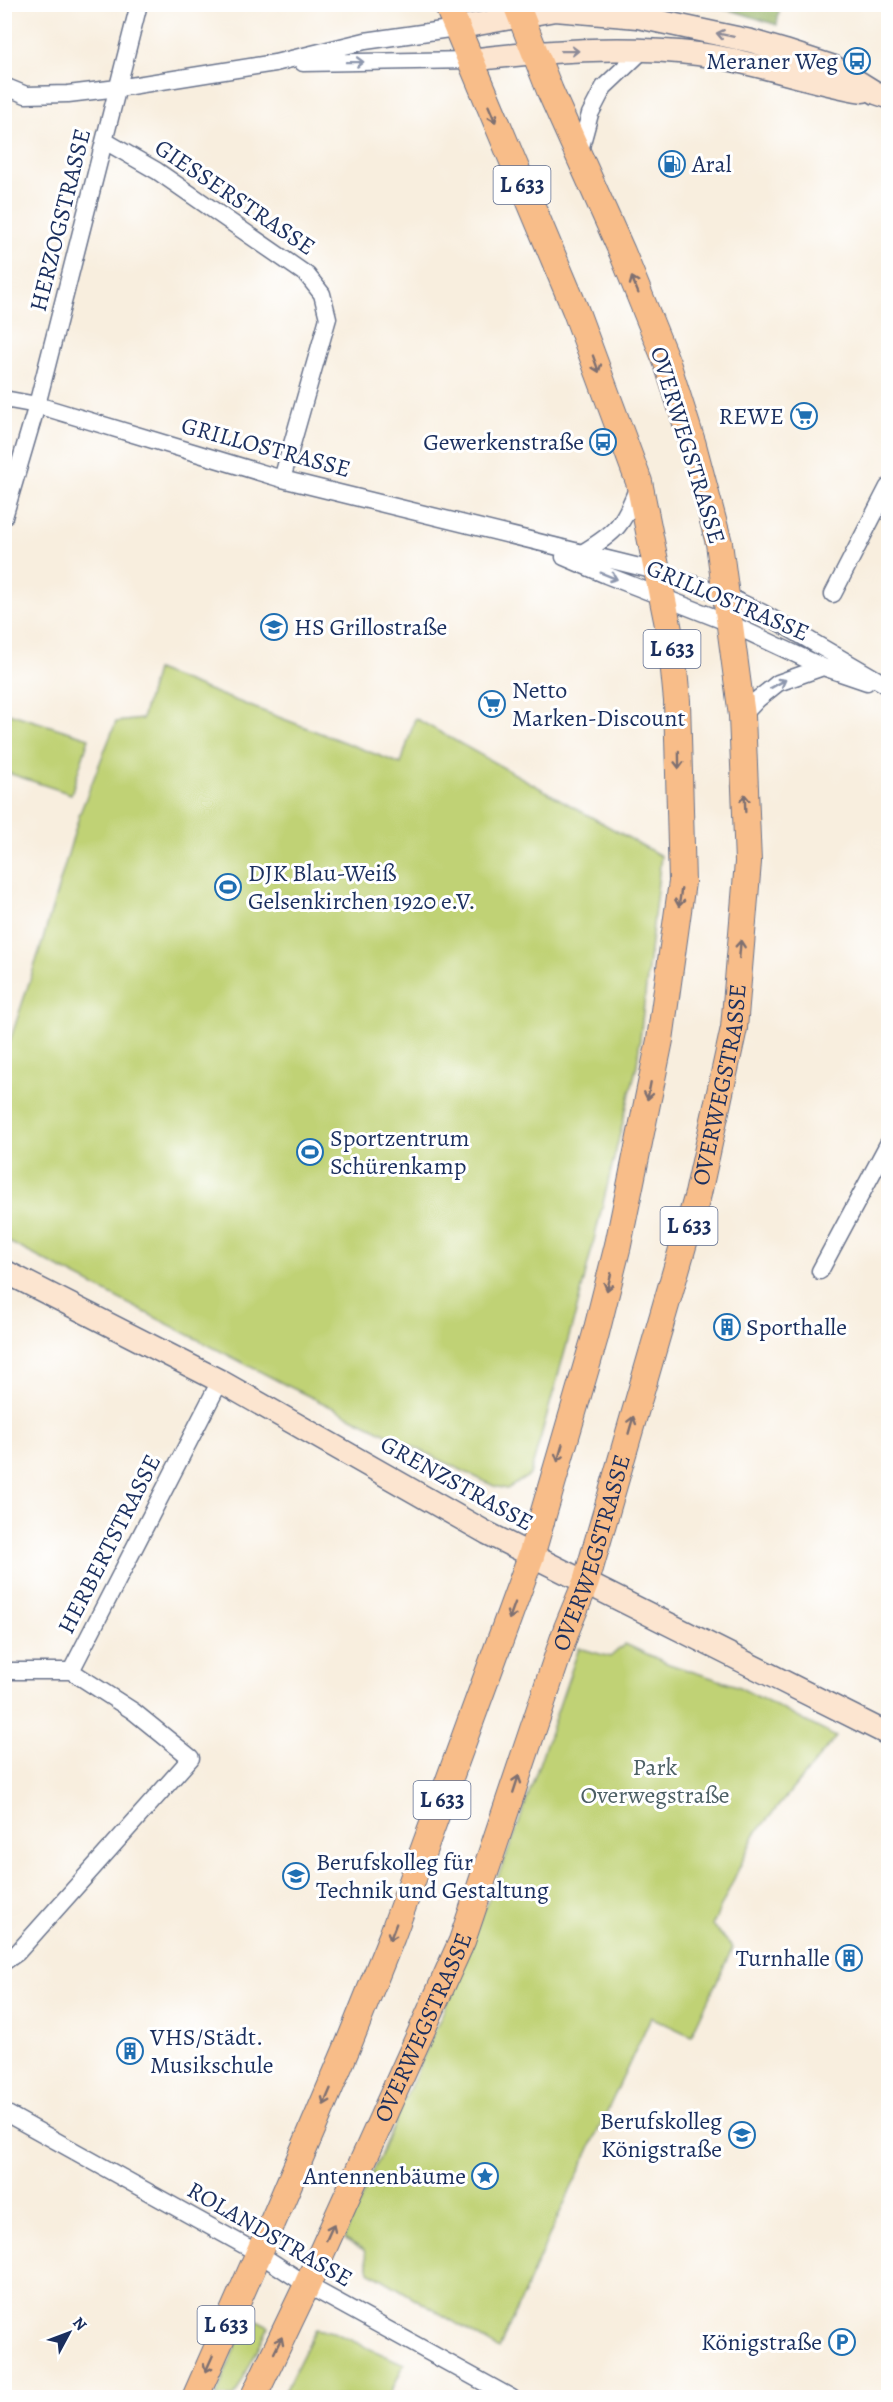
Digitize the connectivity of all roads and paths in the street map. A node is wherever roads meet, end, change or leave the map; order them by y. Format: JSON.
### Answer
{"nodes":[{"id":1,"x":139,"y":4,"type":"edge"},
{"id":2,"x":518,"y":10,"type":"edge"},
{"id":3,"x":451,"y":16,"type":"edge"},
{"id":4,"x":642,"y":51,"type":"junction"},
{"id":5,"x":535,"y":53,"type":"junction"},
{"id":6,"x":470,"y":60,"type":"junction"},
{"id":7,"x":275,"y":63,"type":"junction"},
{"id":8,"x":4,"y":86,"type":"edge"},
{"id":9,"x":118,"y":88,"type":"junction"},
{"id":10,"x":882,"y":95,"type":"edge"},
{"id":11,"x":105,"y":141,"type":"junction"},
{"id":12,"x":579,"y":154,"type":"junction"},
{"id":13,"x":4,"y":399,"type":"edge"},
{"id":14,"x":37,"y":405,"type":"junction"},
{"id":15,"x":282,"y":479,"type":"junction"},
{"id":16,"x":639,"y":482,"type":"junction"},
{"id":17,"x":888,"y":487,"type":"edge"},
{"id":18,"x":4,"y":517,"type":"edge"},
{"id":19,"x":517,"y":536,"type":"junction"},
{"id":20,"x":582,"y":553,"type":"junction"},
{"id":21,"x":656,"y":571,"type":"junction"},
{"id":22,"x":833,"y":594,"type":"dead end"},
{"id":23,"x":725,"y":595,"type":"junction"},
{"id":24,"x":662,"y":598,"type":"junction"},
{"id":25,"x":729,"y":623,"type":"junction"},
{"id":26,"x":823,"y":667,"type":"junction"},
{"id":27,"x":888,"y":688,"type":"edge"},
{"id":28,"x":742,"y":716,"type":"junction"},
{"id":29,"x":888,"y":1144,"type":"edge"},
{"id":30,"x":4,"y":1271,"type":"edge"},
{"id":31,"x":820,"y":1271,"type":"dead end"},
{"id":32,"x":220,"y":1381,"type":"junction"},
{"id":33,"x":531,"y":1556,"type":"junction"},
{"id":34,"x":586,"y":1582,"type":"junction"},
{"id":35,"x":4,"y":1671,"type":"edge"},
{"id":36,"x":71,"y":1671,"type":"junction"},
{"id":37,"x":888,"y":1734,"type":"edge"},
{"id":38,"x":4,"y":1962,"type":"edge"},
{"id":39,"x":4,"y":2112,"type":"edge"},
{"id":40,"x":258,"y":2253,"type":"junction"},
{"id":41,"x":307,"y":2285,"type":"junction"},
{"id":42,"x":195,"y":2397,"type":"edge"},
{"id":43,"x":253,"y":2397,"type":"edge"},
{"id":44,"x":512,"y":2397,"type":"edge"}],
"edges":[{"from":1,"to":9,"type":"street","name":"HERZOGSTRASSE"},
{"from":2,"to":3,"type":"street"},
{"from":2,"to":5,"type":"main road","name":"OVERWEGSTRASSE","number":"L 633"},
{"from":10,"to":2,"type":"street","one_way":true},
{"from":3,"to":6,"type":"main road","number":"L 633"},
{"from":3,"to":7,"type":"street"},
{"from":5,"to":4,"type":"street","one_way":true},
{"from":4,"to":10,"type":"street"},
{"from":4,"to":12,"type":"street"},
{"from":5,"to":6,"type":"street"},
{"from":5,"to":12,"type":"main road","name":"OVERWEGSTRASSE","number":"L 633"},
{"from":7,"to":6,"type":"street","one_way":true},
{"from":6,"to":16,"type":"main road","number":"L 633","one_way":true},
{"from":7,"to":9,"type":"street"},
{"from":8,"to":9,"type":"street"},
{"from":9,"to":11,"type":"street","name":"HERZOGSTRASSE"},
{"from":11,"to":14,"type":"street","name":"HERZOGSTRASSE"},
{"from":11,"to":15,"type":"street","name":"GIESSERSTRASSE"},
{"from":23,"to":12,"type":"main road","name":"OVERWEGSTRASSE","number":"L 633","one_way":true},
{"from":13,"to":14,"type":"street","name":"GRILLOSTRASSE"},
{"from":14,"to":15,"type":"street","name":"GRILLOSTRASSE"},
{"from":14,"to":18,"type":"street","name":"HERZOGSTRASSE"},
{"from":15,"to":19,"type":"street","name":"GRILLOSTRASSE"},
{"from":16,"to":20,"type":"street"},
{"from":16,"to":21,"type":"main road","number":"L 633"},
{"from":17,"to":22,"type":"street"},
{"from":19,"to":20,"type":"street","name":"GRILLOSTRASSE"},
{"from":19,"to":24,"type":"street","name":"GRILLOSTRASSE","one_way":true},
{"from":20,"to":21,"type":"street","name":"GRILLOSTRASSE"},
{"from":21,"to":23,"type":"street","name":"GRILLOSTRASSE"},
{"from":21,"to":24,"type":"main road","number":"L 633"},
{"from":23,"to":25,"type":"main road","name":"OVERWEGSTRASSE","number":"L 633"},
{"from":23,"to":27,"type":"street","name":"GRILLOSTRASSE"},
{"from":24,"to":25,"type":"street","name":"GRILLOSTRASSE"},
{"from":24,"to":33,"type":"main road","number":"L 633","one_way":true},
{"from":25,"to":26,"type":"street","name":"GRILLOSTRASSE"},
{"from":25,"to":28,"type":"main road","name":"OVERWEGSTRASSE","number":"L 633"},
{"from":26,"to":27,"type":"street","name":"GRILLOSTRASSE"},
{"from":28,"to":26,"type":"street","one_way":true},
{"from":34,"to":28,"type":"main road","name":"OVERWEGSTRASSE","number":"L 633","one_way":true},
{"from":29,"to":31,"type":"street"},
{"from":30,"to":32,"type":"street","name":"GRENZSTRASSE"},
{"from":32,"to":33,"type":"street","name":"GRENZSTRASSE"},
{"from":32,"to":36,"type":"street","name":"HERBERTSTRASSE"},
{"from":33,"to":34,"type":"street","name":"GRENZSTRASSE"},
{"from":33,"to":40,"type":"main road","number":"L 633","one_way":true},
{"from":34,"to":37,"type":"street","name":"GRENZSTRASSE"},
{"from":41,"to":34,"type":"main road","name":"OVERWEGSTRASSE","number":"L 633","one_way":true},
{"from":35,"to":36,"type":"street","name":"HERBERTSTRASSE"},
{"from":36,"to":38,"type":"street"},
{"from":39,"to":40,"type":"street","name":"ROLANDSTRASSE"},
{"from":40,"to":41,"type":"street","name":"ROLANDSTRASSE"},
{"from":40,"to":42,"type":"main road","number":"L 633","one_way":true},
{"from":43,"to":41,"type":"main road","name":"OVERWEGSTRASSE","number":"L 633","one_way":true},
{"from":41,"to":44,"type":"street","name":"ROLANDSTRASSE"}]}
